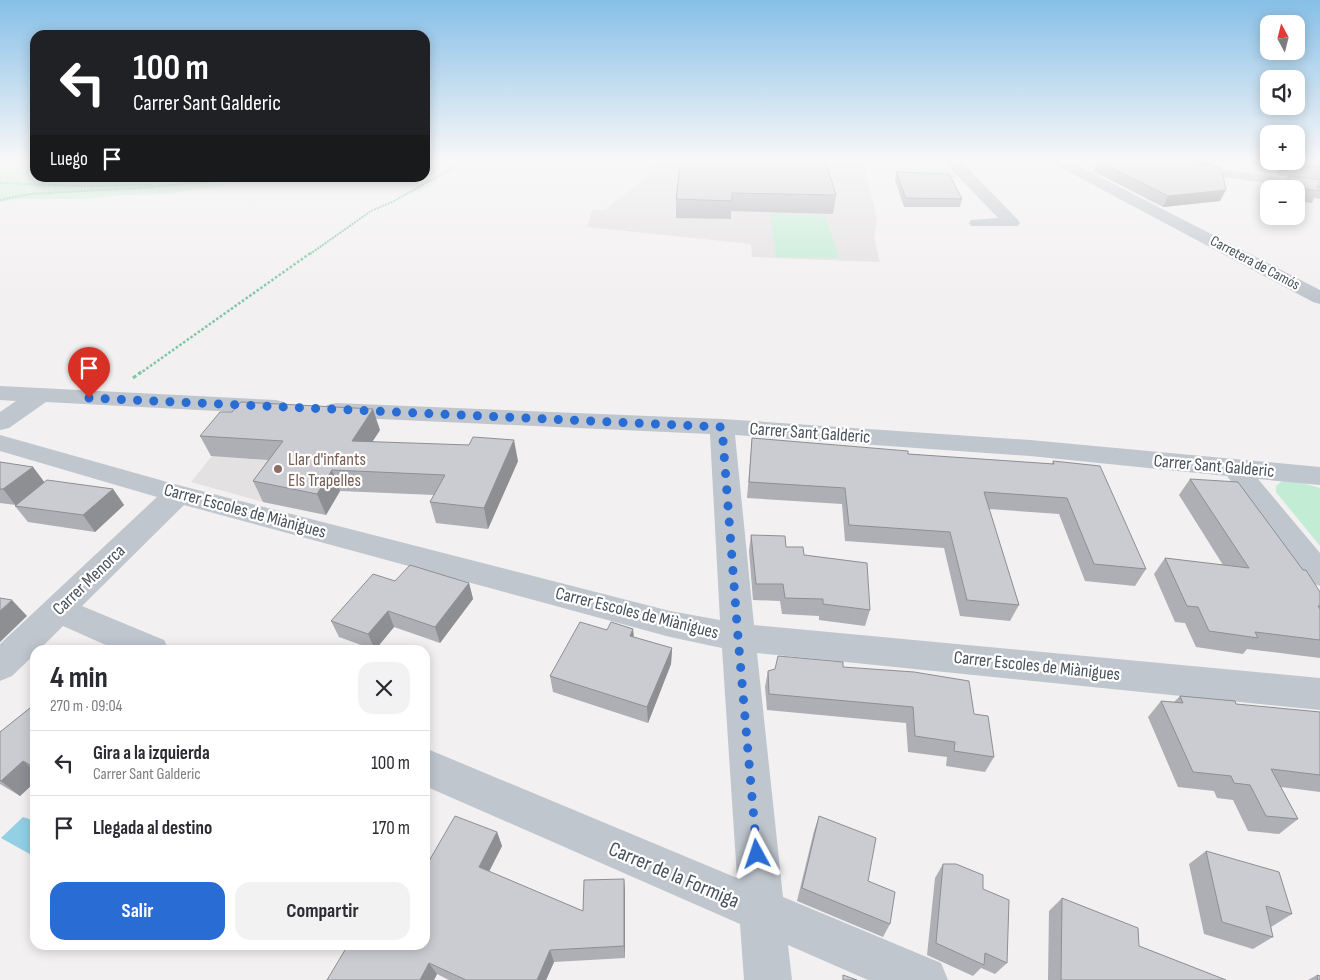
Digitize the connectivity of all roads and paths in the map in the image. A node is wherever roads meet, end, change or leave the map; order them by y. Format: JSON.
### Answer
{"nodes":[{"id":1,"x":382,"y":206,"type":"edge"},
{"id":2,"x":995,"y":206,"type":"edge"},
{"id":3,"x":1144,"y":206,"type":"edge"},
{"id":4,"x":977,"y":223,"type":"dead end"},
{"id":5,"x":1320,"y":298,"type":"edge"},
{"id":6,"x":0,"y":392,"type":"edge"},
{"id":7,"x":41,"y":395,"type":"junction"},
{"id":8,"x":105,"y":400,"type":"junction"},
{"id":9,"x":0,"y":424,"type":"edge"},
{"id":10,"x":722,"y":427,"type":"junction"},
{"id":11,"x":0,"y":443,"type":"edge"},
{"id":12,"x":1235,"y":468,"type":"junction"},
{"id":13,"x":1320,"y":476,"type":"edge"},
{"id":14,"x":178,"y":494,"type":"junction"},
{"id":15,"x":1320,"y":574,"type":"edge"},
{"id":16,"x":58,"y":610,"type":"junction"},
{"id":17,"x":738,"y":637,"type":"junction"},
{"id":18,"x":140,"y":645,"type":"edge"},
{"id":19,"x":0,"y":666,"type":"edge"},
{"id":20,"x":1320,"y":694,"type":"edge"},
{"id":21,"x":430,"y":769,"type":"edge"},
{"id":22,"x":763,"y":913,"type":"junction"},
{"id":23,"x":768,"y":980,"type":"edge"},
{"id":24,"x":924,"y":980,"type":"edge"}],
"edges":[{"from":1,"to":8,"type":"path"},
{"from":2,"to":4,"type":"street"},
{"from":3,"to":5,"type":"street","name":"Carretera de Camós"},
{"from":6,"to":7,"type":"street","name":"Carrer Sant Galderic"},
{"from":7,"to":8,"type":"street","name":"Carrer Sant Galderic"},
{"from":7,"to":9,"type":"street"},
{"from":8,"to":10,"type":"street","name":"Carrer Sant Galderic"},
{"from":10,"to":12,"type":"street","name":"Carrer Sant Galderic"},
{"from":10,"to":17,"type":"street"},
{"from":11,"to":14,"type":"street","name":"Carrer Escoles de Miànigues"},
{"from":12,"to":13,"type":"street","name":"Carrer Sant Galderic"},
{"from":12,"to":15,"type":"street"},
{"from":14,"to":16,"type":"street","name":"Carrer Menorca"},
{"from":14,"to":17,"type":"street","name":"Carrer Escoles de Miànigues"},
{"from":16,"to":18,"type":"street"},
{"from":16,"to":19,"type":"street","name":"Carrer Menorca"},
{"from":17,"to":20,"type":"street","name":"Carrer Escoles de Miànigues"},
{"from":17,"to":22,"type":"street"},
{"from":21,"to":22,"type":"street","name":"Carrer de la Formiga"},
{"from":22,"to":23,"type":"street"},
{"from":22,"to":24,"type":"street","name":"Carrer de la Formiga"}]}
